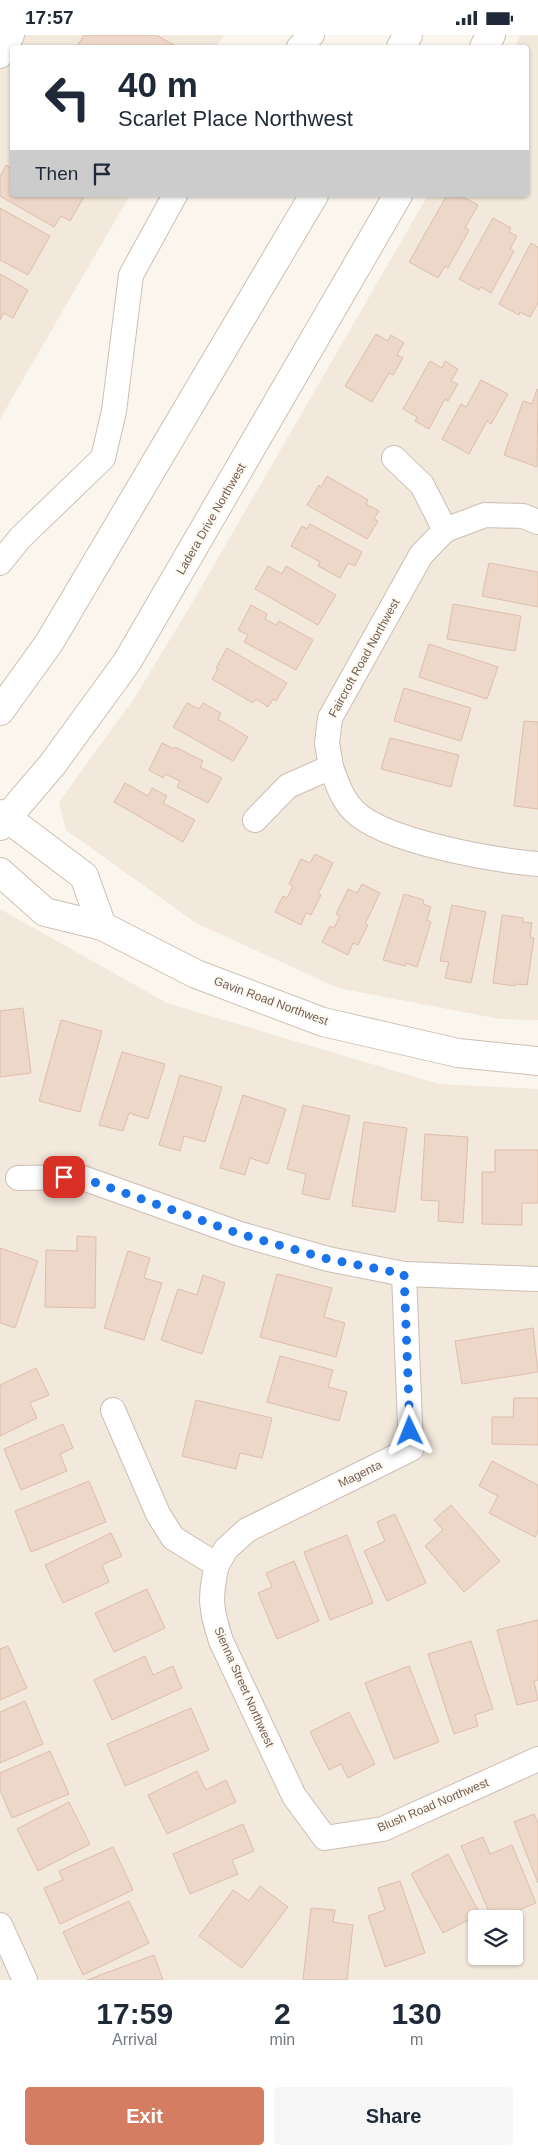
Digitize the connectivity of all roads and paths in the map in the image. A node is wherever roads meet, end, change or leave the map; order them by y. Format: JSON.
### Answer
{"nodes":[{"id":1,"x":12,"y":35,"type":"edge"},
{"id":2,"x":312,"y":35,"type":"edge"},
{"id":3,"x":301,"y":45,"type":"edge"},
{"id":4,"x":0,"y":56,"type":"edge"},
{"id":5,"x":174,"y":197,"type":"edge"},
{"id":6,"x":313,"y":197,"type":"edge"},
{"id":7,"x":397,"y":197,"type":"edge"},
{"id":8,"x":394,"y":458,"type":"dead end"},
{"id":9,"x":538,"y":522,"type":"edge"},
{"id":10,"x":445,"y":530,"type":"junction"},
{"id":11,"x":0,"y":563,"type":"edge"},
{"id":12,"x":0,"y":711,"type":"edge"},
{"id":13,"x":331,"y":767,"type":"junction"},
{"id":14,"x":2,"y":819,"type":"edge"},
{"id":15,"x":255,"y":819,"type":"dead end"},
{"id":16,"x":538,"y":864,"type":"edge"},
{"id":17,"x":0,"y":872,"type":"edge"},
{"id":18,"x":102,"y":925,"type":"junction"},
{"id":19,"x":538,"y":1061,"type":"edge"},
{"id":20,"x":18,"y":1178,"type":"dead end"},
{"id":21,"x":404,"y":1274,"type":"junction"},
{"id":22,"x":538,"y":1279,"type":"edge"},
{"id":23,"x":113,"y":1410,"type":"dead end"},
{"id":24,"x":217,"y":1565,"type":"junction"},
{"id":25,"x":538,"y":1759,"type":"edge"},
{"id":26,"x":325,"y":1838,"type":"joint"},
{"id":27,"x":0,"y":1925,"type":"edge"},
{"id":28,"x":25,"y":1980,"type":"edge"}],
"edges":[{"from":1,"to":4,"type":"street"},
{"from":2,"to":3,"type":"street"},
{"from":5,"to":11,"type":"street"},
{"from":6,"to":12,"type":"main road"},
{"from":7,"to":14,"type":"main road","name":"Ladera Drive Northwest"},
{"from":8,"to":10,"type":"street"},
{"from":9,"to":10,"type":"street"},
{"from":10,"to":13,"type":"street","name":"Faircroft Road Northwest"},
{"from":13,"to":15,"type":"street"},
{"from":13,"to":16,"type":"street","name":"Faircroft Road Northwest"},
{"from":14,"to":18,"type":"main road"},
{"from":17,"to":18,"type":"main road","name":"Gavin Road Northwest"},
{"from":18,"to":19,"type":"main road","name":"Gavin Road Northwest"},
{"from":20,"to":21,"type":"street"},
{"from":21,"to":22,"type":"street"},
{"from":21,"to":24,"type":"street","name":"Magenta"},
{"from":23,"to":24,"type":"street"},
{"from":24,"to":26,"type":"street","name":"Sienna Street Northwest"},
{"from":25,"to":26,"type":"street","name":"Blush Road Northwest"},
{"from":27,"to":28,"type":"street"}]}
